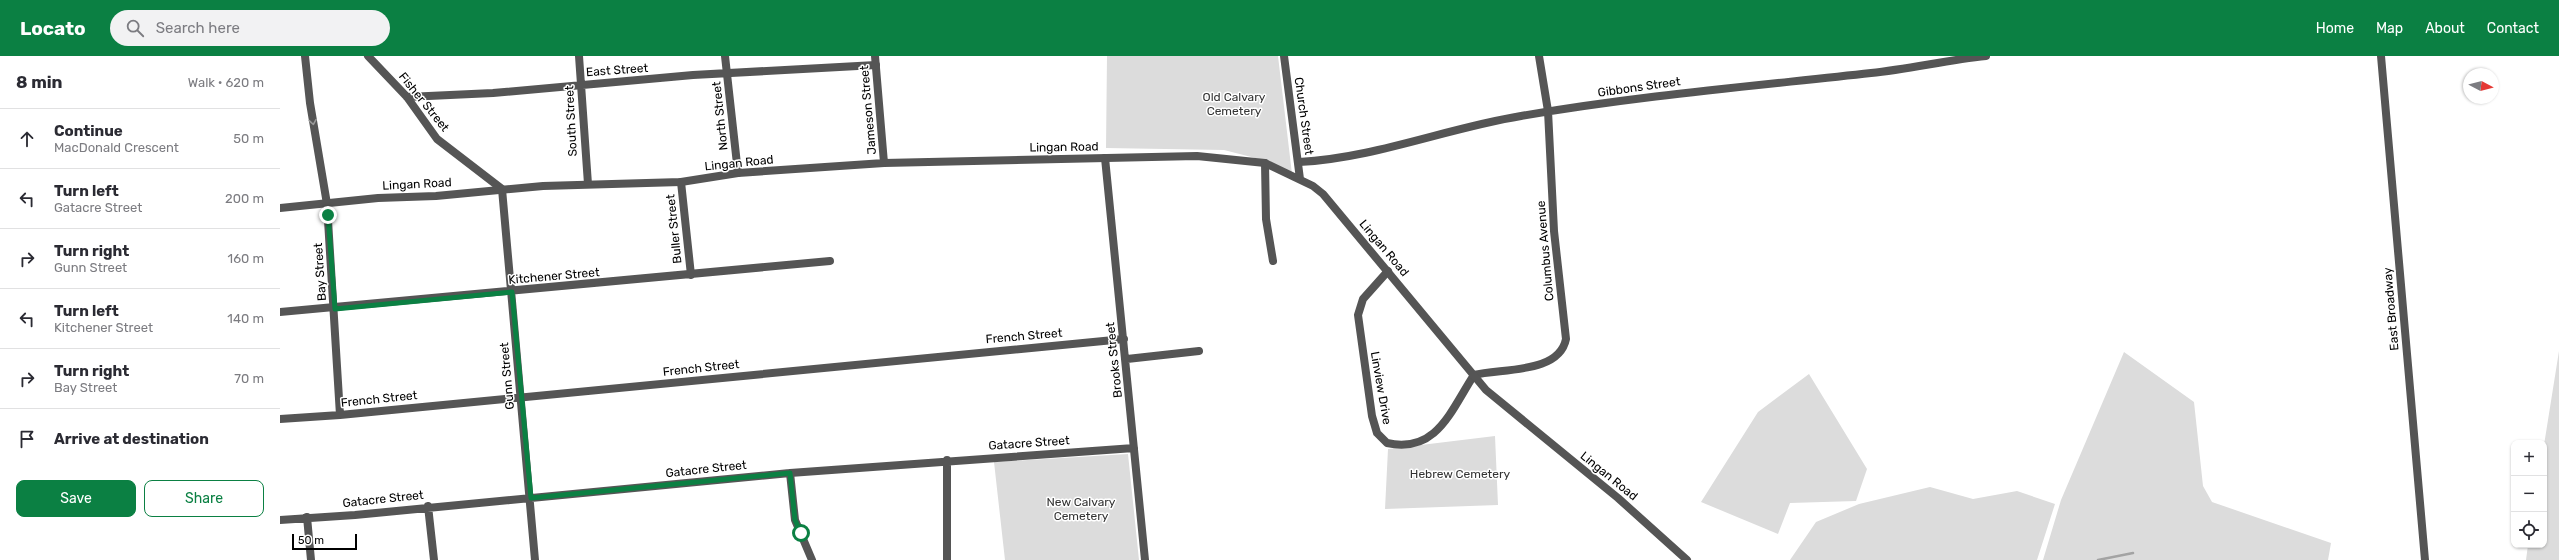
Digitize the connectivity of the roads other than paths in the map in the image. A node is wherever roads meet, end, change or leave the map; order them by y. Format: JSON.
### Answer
{"nodes":[{"id":1,"x":305,"y":56,"type":"edge"},
{"id":2,"x":368,"y":56,"type":"edge"},
{"id":3,"x":579,"y":56,"type":"edge"},
{"id":4,"x":725,"y":56,"type":"edge"},
{"id":5,"x":875,"y":56,"type":"edge"},
{"id":6,"x":1284,"y":56,"type":"edge"},
{"id":7,"x":1540,"y":56,"type":"edge"},
{"id":8,"x":1986,"y":56,"type":"edge"},
{"id":9,"x":2381,"y":56,"type":"edge"},
{"id":10,"x":1941,"y":60,"type":"edge"},
{"id":11,"x":876,"y":65,"type":"junction"},
{"id":12,"x":727,"y":74,"type":"junction"},
{"id":13,"x":581,"y":85,"type":"junction"},
{"id":14,"x":407,"y":97,"type":"junction"},
{"id":15,"x":1548,"y":111,"type":"junction"},
{"id":16,"x":1105,"y":158,"type":"junction"},
{"id":17,"x":1299,"y":162,"type":"junction"},
{"id":18,"x":884,"y":163,"type":"junction"},
{"id":19,"x":1265,"y":163,"type":"junction"},
{"id":20,"x":738,"y":173,"type":"junction"},
{"id":21,"x":1300,"y":180,"type":"junction"},
{"id":22,"x":681,"y":182,"type":"junction"},
{"id":23,"x":588,"y":184,"type":"junction"},
{"id":24,"x":502,"y":189,"type":"junction"},
{"id":25,"x":327,"y":204,"type":"junction"},
{"id":26,"x":280,"y":208,"type":"edge"},
{"id":27,"x":830,"y":261,"type":"dead end"},
{"id":28,"x":1273,"y":261,"type":"dead end"},
{"id":29,"x":1388,"y":271,"type":"junction"},
{"id":30,"x":691,"y":275,"type":"junction"},
{"id":31,"x":512,"y":292,"type":"junction"},
{"id":32,"x":335,"y":309,"type":"junction"},
{"id":33,"x":280,"y":312,"type":"edge"},
{"id":34,"x":1124,"y":339,"type":"junction"},
{"id":35,"x":1199,"y":351,"type":"dead end"},
{"id":36,"x":1127,"y":359,"type":"junction"},
{"id":37,"x":1474,"y":375,"type":"junction"},
{"id":38,"x":521,"y":397,"type":"junction"},
{"id":39,"x":340,"y":415,"type":"junction"},
{"id":40,"x":280,"y":419,"type":"edge"},
{"id":41,"x":1134,"y":448,"type":"junction"},
{"id":42,"x":947,"y":460,"type":"junction"},
{"id":43,"x":790,"y":473,"type":"junction"},
{"id":44,"x":531,"y":498,"type":"junction"},
{"id":45,"x":428,"y":506,"type":"junction"},
{"id":46,"x":307,"y":517,"type":"junction"},
{"id":47,"x":280,"y":520,"type":"edge"},
{"id":48,"x":311,"y":560,"type":"edge"},
{"id":49,"x":434,"y":560,"type":"edge"},
{"id":50,"x":535,"y":560,"type":"edge"},
{"id":51,"x":812,"y":560,"type":"edge"},
{"id":52,"x":947,"y":560,"type":"edge"},
{"id":53,"x":1145,"y":560,"type":"edge"},
{"id":54,"x":1687,"y":560,"type":"edge"},
{"id":55,"x":2425,"y":560,"type":"edge"}],
"edges":[{"from":1,"to":25,"type":"street","name":"Bay Street","one_way":true},
{"from":2,"to":14,"type":"street","name":"Fisher Street"},
{"from":3,"to":13,"type":"street","name":"South Street"},
{"from":4,"to":12,"type":"street","name":"North Street"},
{"from":5,"to":11,"type":"street","name":"Jameson Street"},
{"from":6,"to":17,"type":"street","name":"Church Street"},
{"from":7,"to":15,"type":"street","name":"Columbus Avenue"},
{"from":8,"to":10,"type":"street","name":"Gibbons Street"},
{"from":9,"to":55,"type":"street","name":"East Broadway"},
{"from":10,"to":15,"type":"street","name":"Gibbons Street"},
{"from":11,"to":12,"type":"street","name":"East Street"},
{"from":11,"to":18,"type":"street","name":"Jameson Street"},
{"from":12,"to":13,"type":"street","name":"East Street"},
{"from":12,"to":20,"type":"street","name":"North Street"},
{"from":13,"to":14,"type":"street","name":"East Street"},
{"from":13,"to":23,"type":"street","name":"South Street"},
{"from":14,"to":24,"type":"street","name":"Fisher Street"},
{"from":15,"to":17,"type":"street","name":"Gibbons Street"},
{"from":15,"to":37,"type":"street","name":"Columbus Avenue"},
{"from":16,"to":18,"type":"street","name":"Lingan Road"},
{"from":16,"to":19,"type":"street","name":"Lingan Road"},
{"from":16,"to":34,"type":"street","name":"Brooks Street"},
{"from":17,"to":21,"type":"street","name":"Church Street"},
{"from":18,"to":20,"type":"street","name":"Lingan Road"},
{"from":19,"to":21,"type":"street","name":"Lingan Road"},
{"from":19,"to":28,"type":"street"},
{"from":20,"to":22,"type":"street","name":"Lingan Road"},
{"from":21,"to":29,"type":"street","name":"Lingan Road"},
{"from":22,"to":23,"type":"street","name":"Lingan Road"},
{"from":22,"to":30,"type":"street","name":"Buller Street"},
{"from":23,"to":24,"type":"street","name":"Lingan Road"},
{"from":24,"to":25,"type":"street","name":"Lingan Road"},
{"from":24,"to":31,"type":"street","name":"Gunn Street"},
{"from":25,"to":26,"type":"street","name":"Lingan Road"},
{"from":25,"to":32,"type":"street","name":"Bay Street"},
{"from":27,"to":30,"type":"street","name":"Kitchener Street"},
{"from":29,"to":37,"type":"street","name":"Lingan Road"},
{"from":29,"to":37,"type":"street","name":"Linview Drive"},
{"from":30,"to":31,"type":"street","name":"Kitchener Street"},
{"from":31,"to":32,"type":"street","name":"Kitchener Street"},
{"from":31,"to":38,"type":"street","name":"Gunn Street"},
{"from":32,"to":33,"type":"street","name":"Kitchener Street"},
{"from":32,"to":39,"type":"street","name":"Bay Street"},
{"from":34,"to":36,"type":"street","name":"Brooks Street"},
{"from":34,"to":38,"type":"street","name":"French Street"},
{"from":35,"to":36,"type":"street"},
{"from":36,"to":41,"type":"street","name":"Brooks Street"},
{"from":37,"to":54,"type":"street","name":"Lingan Road"},
{"from":38,"to":39,"type":"street","name":"French Street"},
{"from":38,"to":44,"type":"street","name":"Gunn Street"},
{"from":39,"to":40,"type":"street","name":"French Street"},
{"from":41,"to":42,"type":"street","name":"Gatacre Street"},
{"from":41,"to":53,"type":"street","name":"Brooks Street"},
{"from":42,"to":43,"type":"street","name":"Gatacre Street"},
{"from":42,"to":52,"type":"street"},
{"from":43,"to":44,"type":"street","name":"Gatacre Street"},
{"from":43,"to":51,"type":"street"},
{"from":44,"to":45,"type":"street","name":"Gatacre Street"},
{"from":44,"to":50,"type":"street","name":"Gunn Street"},
{"from":45,"to":46,"type":"street","name":"Gatacre Street"},
{"from":45,"to":49,"type":"street"},
{"from":46,"to":47,"type":"street","name":"Gatacre Street"},
{"from":46,"to":48,"type":"street"}]}
